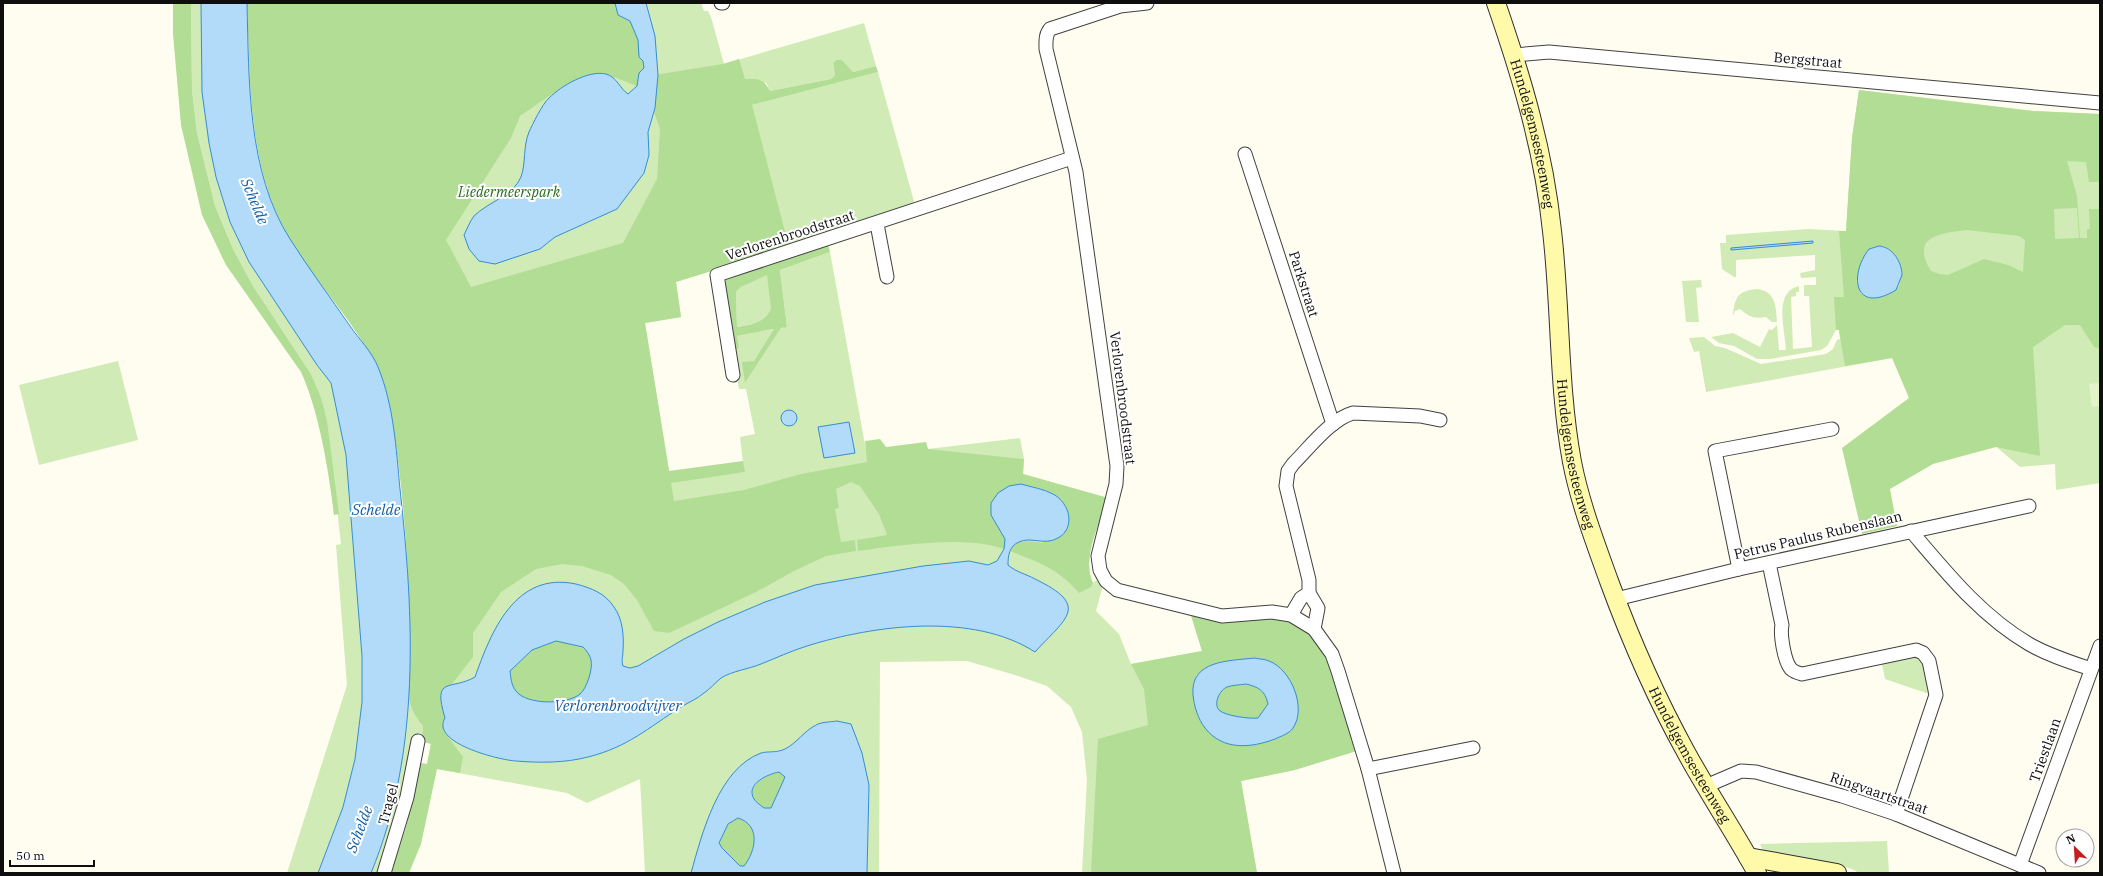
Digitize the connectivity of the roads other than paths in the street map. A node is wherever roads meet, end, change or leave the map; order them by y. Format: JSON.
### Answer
{"nodes":[{"id":1,"x":1147,"y":3,"type":"edge"},
{"id":2,"x":1496,"y":3,"type":"edge"},
{"id":3,"x":1119,"y":5,"type":"edge"},
{"id":4,"x":1514,"y":55,"type":"junction"},
{"id":5,"x":2100,"y":103,"type":"edge"},
{"id":6,"x":1245,"y":154,"type":"dead end"},
{"id":7,"x":1072,"y":158,"type":"junction"},
{"id":8,"x":877,"y":224,"type":"junction"},
{"id":9,"x":887,"y":277,"type":"dead end"},
{"id":10,"x":733,"y":375,"type":"dead end"},
{"id":11,"x":1440,"y":420,"type":"dead end"},
{"id":12,"x":1333,"y":424,"type":"junction"},
{"id":13,"x":1832,"y":429,"type":"dead end"},
{"id":14,"x":2028,"y":506,"type":"dead end"},
{"id":15,"x":1910,"y":531,"type":"junction"},
{"id":16,"x":1769,"y":563,"type":"junction"},
{"id":17,"x":1739,"y":569,"type":"junction"},
{"id":18,"x":1310,"y":593,"type":"junction"},
{"id":19,"x":1616,"y":599,"type":"junction"},
{"id":20,"x":1291,"y":615,"type":"junction"},
{"id":21,"x":1314,"y":629,"type":"junction"},
{"id":22,"x":2100,"y":646,"type":"edge"},
{"id":23,"x":2095,"y":666,"type":"edge"},
{"id":24,"x":418,"y":741,"type":"dead end"},
{"id":25,"x":1473,"y":748,"type":"dead end"},
{"id":26,"x":1368,"y":769,"type":"junction"},
{"id":27,"x":1706,"y":786,"type":"junction"},
{"id":28,"x":1896,"y":814,"type":"junction"},
{"id":29,"x":1748,"y":857,"type":"junction"},
{"id":30,"x":2020,"y":865,"type":"junction"},
{"id":31,"x":384,"y":873,"type":"edge"},
{"id":32,"x":1394,"y":873,"type":"edge"},
{"id":33,"x":1757,"y":873,"type":"edge"},
{"id":34,"x":1837,"y":873,"type":"edge"},
{"id":35,"x":2039,"y":873,"type":"edge"}],
"edges":[{"from":1,"to":3,"type":"street","name":"Verlorenbroodstraat"},
{"from":2,"to":4,"type":"main road","name":"Hundelgemsesteenweg"},
{"from":3,"to":7,"type":"street","name":"Verlorenbroodstraat"},
{"from":4,"to":5,"type":"street","name":"Bergstraat"},
{"from":4,"to":19,"type":"main road","name":"Hundelgemsesteenweg"},
{"from":6,"to":12,"type":"street","name":"Parkstraat"},
{"from":7,"to":8,"type":"street","name":"Verlorenbroodstraat"},
{"from":7,"to":20,"type":"street","name":"Verlorenbroodstraat"},
{"from":8,"to":9,"type":"street","name":"Verlorenbroodstraat"},
{"from":8,"to":10,"type":"street","name":"Verlorenbroodstraat"},
{"from":11,"to":12,"type":"street"},
{"from":12,"to":18,"type":"street"},
{"from":13,"to":17,"type":"street"},
{"from":14,"to":15,"type":"street","name":"Petrus Paulus Rubenslaan"},
{"from":15,"to":16,"type":"street","name":"Petrus Paulus Rubenslaan"},
{"from":15,"to":23,"type":"street"},
{"from":16,"to":17,"type":"street","name":"Petrus Paulus Rubenslaan"},
{"from":16,"to":28,"type":"street"},
{"from":17,"to":19,"type":"street","name":"Petrus Paulus Rubenslaan"},
{"from":18,"to":20,"type":"street"},
{"from":18,"to":21,"type":"street"},
{"from":19,"to":27,"type":"main road","name":"Hundelgemsesteenweg"},
{"from":20,"to":21,"type":"street","name":"Verlorenbroodstraat"},
{"from":21,"to":26,"type":"street","name":"Verlorenbroodstraat"},
{"from":22,"to":23,"type":"street","name":"Triestlaan"},
{"from":23,"to":30,"type":"street","name":"Triestlaan"},
{"from":24,"to":31,"type":"street","name":"Tragel"},
{"from":25,"to":26,"type":"street"},
{"from":26,"to":32,"type":"street","name":"Verlorenbroodstraat"},
{"from":27,"to":28,"type":"street","name":"Ringvaartstraat"},
{"from":27,"to":29,"type":"main road","name":"Hundelgemsesteenweg"},
{"from":28,"to":30,"type":"street","name":"Ringvaartstraat"},
{"from":29,"to":33,"type":"main road","name":"Hundelgemsesteenweg"},
{"from":29,"to":34,"type":"main road"},
{"from":30,"to":35,"type":"street","name":"Ringvaartstraat"}]}
